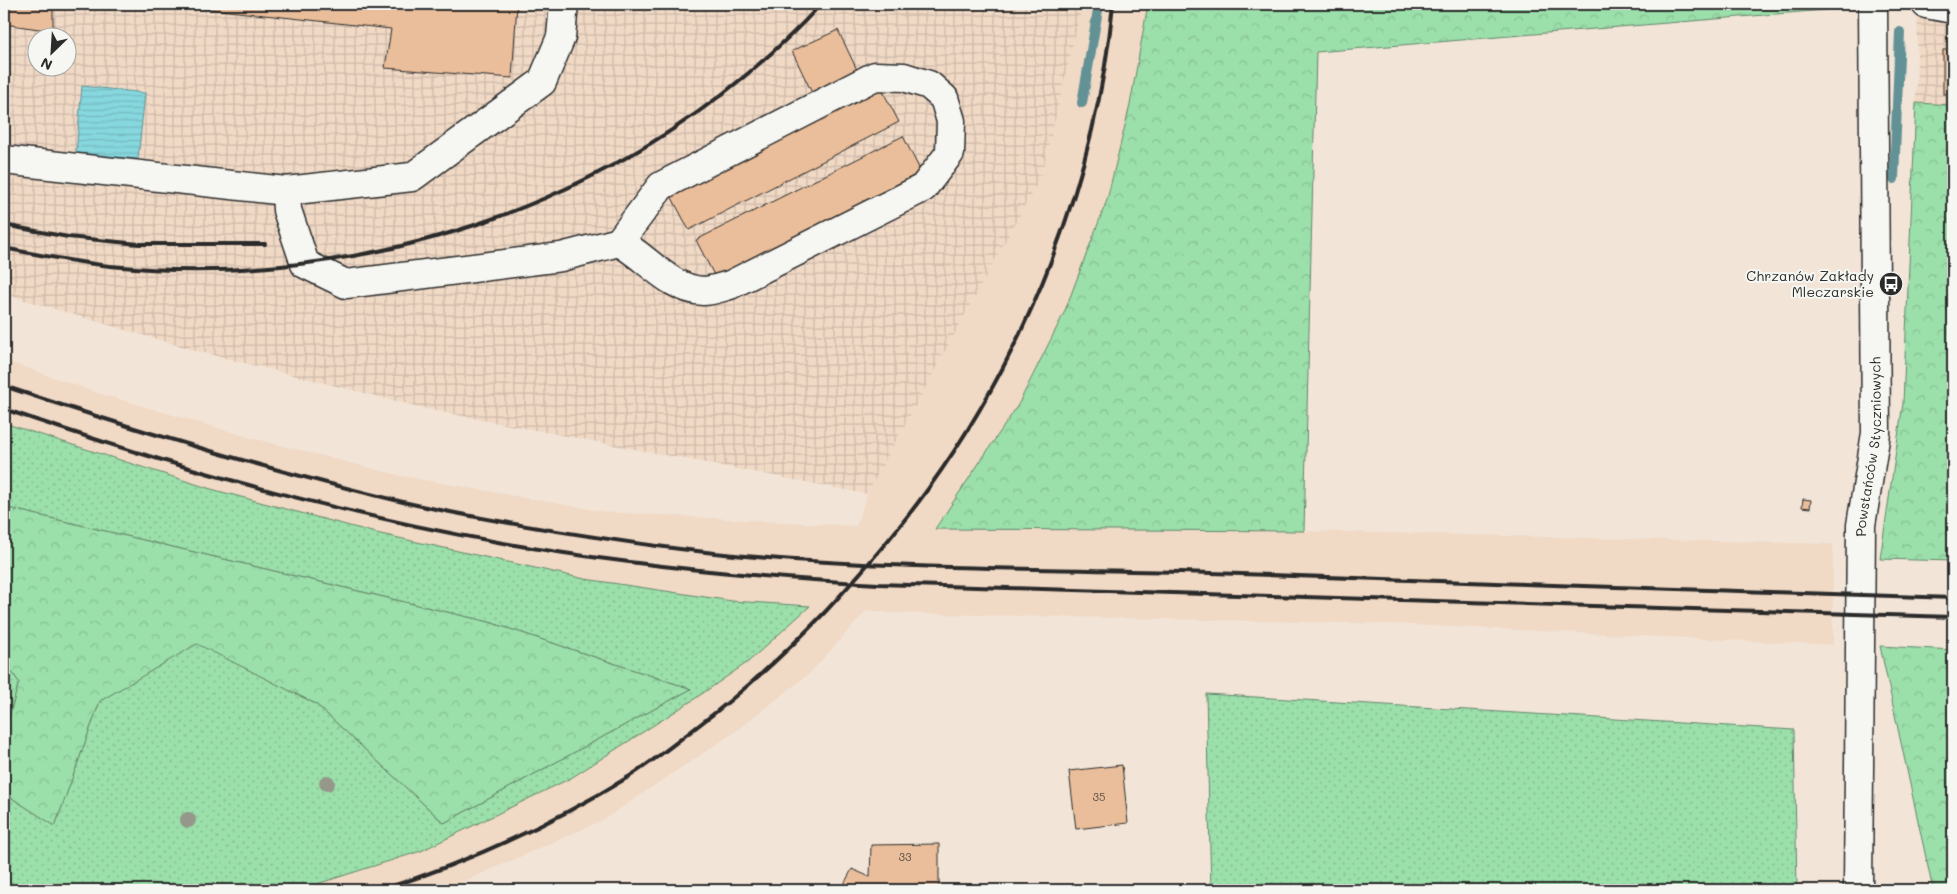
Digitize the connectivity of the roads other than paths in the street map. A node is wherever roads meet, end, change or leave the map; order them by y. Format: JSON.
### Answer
{"nodes":[{"id":1,"x":564,"y":4,"type":"edge"},
{"id":2,"x":1873,"y":4,"type":"edge"},
{"id":3,"x":1926,"y":4,"type":"edge"},
{"id":4,"x":1953,"y":9,"type":"edge"},
{"id":5,"x":4,"y":160,"type":"edge"},
{"id":6,"x":286,"y":192,"type":"junction"},
{"id":7,"x":619,"y":242,"type":"junction"},
{"id":8,"x":1858,"y":890,"type":"edge"}],
"edges":[{"from":1,"to":6,"type":"street"},
{"from":2,"to":8,"type":"street","name":"Powstańców Styczniowych"},
{"from":3,"to":4,"type":"street"},
{"from":5,"to":6,"type":"street"},
{"from":6,"to":7,"type":"street"},
{"from":7,"to":7,"type":"street"}]}
